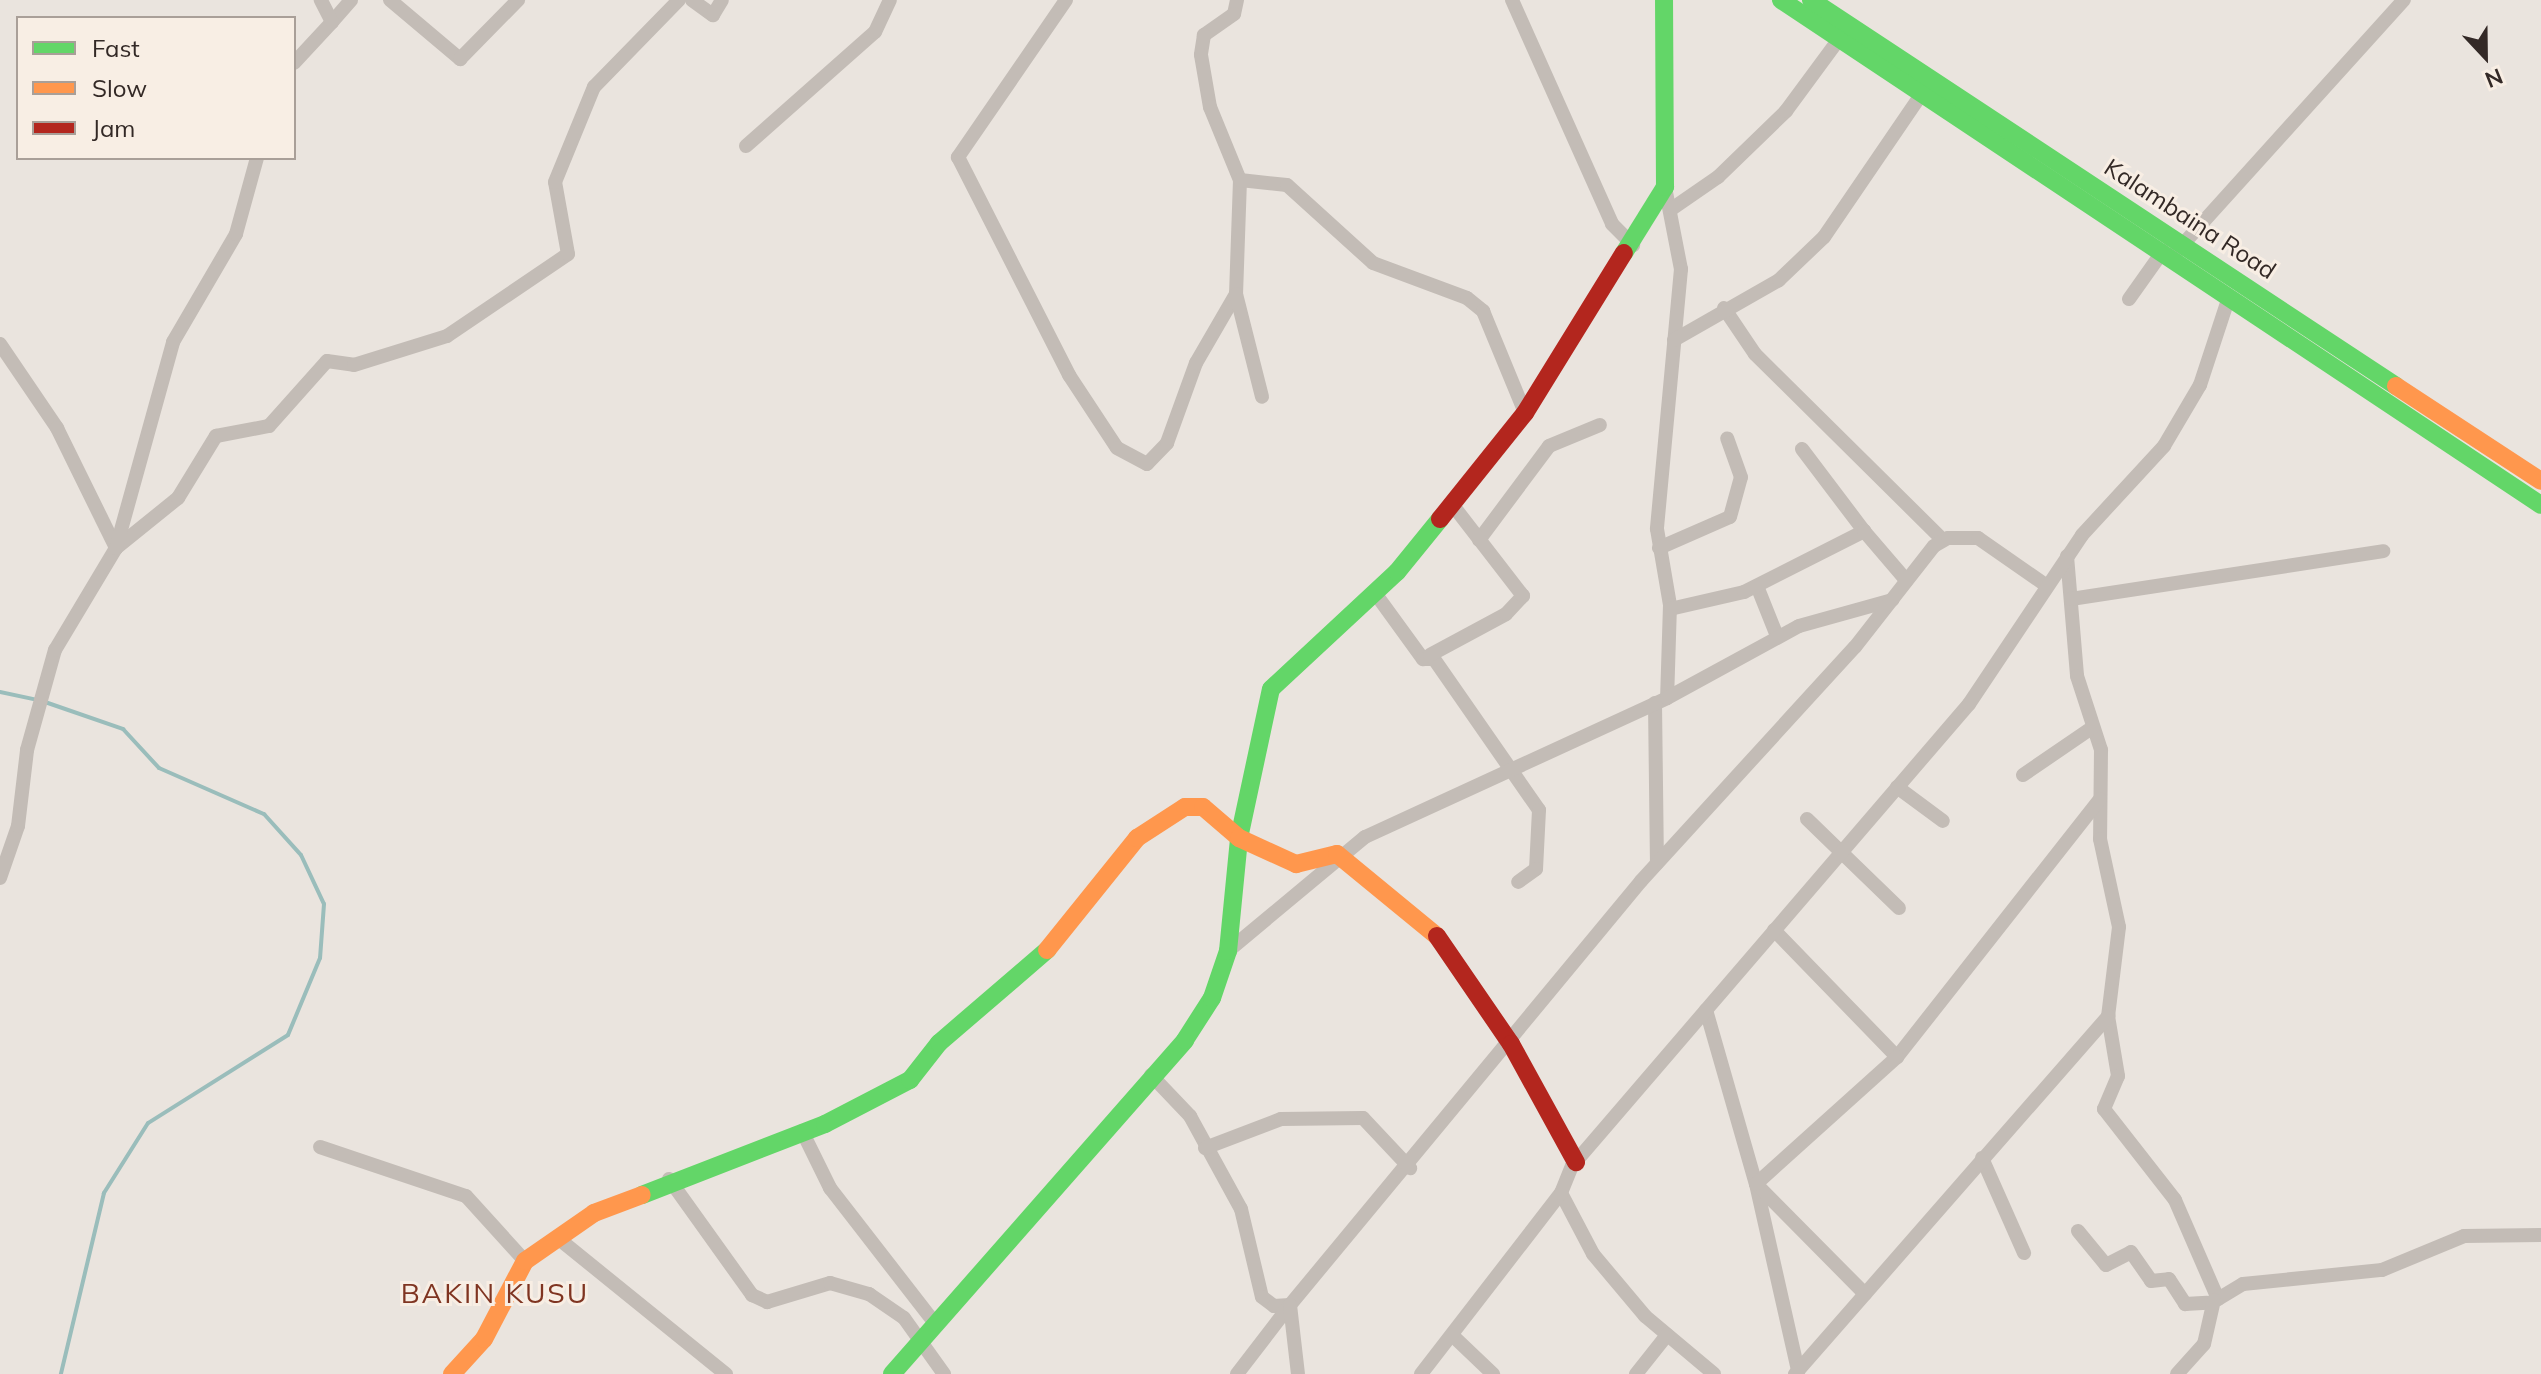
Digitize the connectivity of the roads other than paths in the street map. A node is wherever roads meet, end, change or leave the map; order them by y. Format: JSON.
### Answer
{"nodes":[{"id":1,"x":321,"y":0,"type":"edge"},
{"id":2,"x":351,"y":0,"type":"edge"},
{"id":3,"x":390,"y":0,"type":"edge"},
{"id":4,"x":518,"y":0,"type":"edge"},
{"id":5,"x":679,"y":0,"type":"edge"},
{"id":6,"x":692,"y":0,"type":"edge"},
{"id":7,"x":722,"y":0,"type":"edge"},
{"id":8,"x":890,"y":0,"type":"edge"},
{"id":9,"x":1066,"y":0,"type":"edge"},
{"id":10,"x":1237,"y":0,"type":"edge"},
{"id":11,"x":1512,"y":0,"type":"edge"},
{"id":12,"x":1664,"y":0,"type":"edge"},
{"id":13,"x":1781,"y":0,"type":"edge"},
{"id":14,"x":1811,"y":0,"type":"edge"},
{"id":15,"x":2404,"y":0,"type":"edge"},
{"id":16,"x":332,"y":22,"type":"junction"},
{"id":17,"x":1839,"y":39,"type":"junction"},
{"id":18,"x":296,"y":61,"type":"edge"},
{"id":19,"x":1923,"y":92,"type":"junction"},
{"id":20,"x":746,"y":146,"type":"dead end"},
{"id":21,"x":256,"y":160,"type":"edge"},
{"id":22,"x":1240,"y":180,"type":"junction"},
{"id":23,"x":1665,"y":187,"type":"junction"},
{"id":24,"x":1673,"y":208,"type":"junction"},
{"id":25,"x":1633,"y":245,"type":"junction"},
{"id":26,"x":2173,"y":250,"type":"junction"},
{"id":27,"x":1236,"y":294,"type":"junction"},
{"id":28,"x":2229,"y":297,"type":"junction"},
{"id":29,"x":2129,"y":299,"type":"dead end"},
{"id":30,"x":1724,"y":308,"type":"junction"},
{"id":31,"x":1674,"y":340,"type":"junction"},
{"id":32,"x":0,"y":344,"type":"edge"},
{"id":33,"x":1262,"y":397,"type":"dead end"},
{"id":34,"x":1525,"y":413,"type":"junction"},
{"id":35,"x":1600,"y":425,"type":"dead end"},
{"id":36,"x":1727,"y":438,"type":"dead end"},
{"id":37,"x":1802,"y":449,"type":"dead end"},
{"id":38,"x":2541,"y":481,"type":"edge"},
{"id":39,"x":1451,"y":503,"type":"junction"},
{"id":40,"x":2541,"y":505,"type":"edge"},
{"id":41,"x":1864,"y":531,"type":"junction"},
{"id":42,"x":1479,"y":540,"type":"junction"},
{"id":43,"x":1943,"y":540,"type":"junction"},
{"id":44,"x":116,"y":548,"type":"junction"},
{"id":45,"x":1659,"y":548,"type":"junction"},
{"id":46,"x":2383,"y":551,"type":"dead end"},
{"id":47,"x":2067,"y":556,"type":"junction"},
{"id":48,"x":1906,"y":580,"type":"junction"},
{"id":49,"x":1757,"y":586,"type":"junction"},
{"id":50,"x":2047,"y":586,"type":"junction"},
{"id":51,"x":1375,"y":593,"type":"junction"},
{"id":52,"x":2071,"y":599,"type":"junction"},
{"id":53,"x":1892,"y":600,"type":"junction"},
{"id":54,"x":1670,"y":609,"type":"junction"},
{"id":55,"x":1777,"y":636,"type":"junction"},
{"id":56,"x":1430,"y":655,"type":"junction"},
{"id":57,"x":1661,"y":701,"type":"junction"},
{"id":58,"x":2093,"y":727,"type":"junction"},
{"id":59,"x":1509,"y":767,"type":"junction"},
{"id":60,"x":2023,"y":775,"type":"dead end"},
{"id":61,"x":1897,"y":787,"type":"junction"},
{"id":62,"x":2100,"y":799,"type":"junction"},
{"id":63,"x":1807,"y":819,"type":"dead end"},
{"id":64,"x":1943,"y":821,"type":"dead end"},
{"id":65,"x":1239,"y":838,"type":"junction"},
{"id":66,"x":1842,"y":851,"type":"junction"},
{"id":67,"x":1337,"y":854,"type":"junction"},
{"id":68,"x":1657,"y":863,"type":"junction"},
{"id":69,"x":0,"y":878,"type":"edge"},
{"id":70,"x":1518,"y":882,"type":"dead end"},
{"id":71,"x":1899,"y":908,"type":"dead end"},
{"id":72,"x":1774,"y":930,"type":"junction"},
{"id":73,"x":1228,"y":951,"type":"junction"},
{"id":74,"x":1706,"y":1010,"type":"junction"},
{"id":75,"x":2108,"y":1016,"type":"junction"},
{"id":76,"x":1511,"y":1044,"type":"junction"},
{"id":77,"x":1897,"y":1057,"type":"junction"},
{"id":78,"x":1151,"y":1075,"type":"junction"},
{"id":79,"x":802,"y":1131,"type":"junction"},
{"id":80,"x":320,"y":1147,"type":"dead end"},
{"id":81,"x":1205,"y":1148,"type":"junction"},
{"id":82,"x":1982,"y":1158,"type":"junction"},
{"id":83,"x":1576,"y":1162,"type":"junction"},
{"id":84,"x":1410,"y":1168,"type":"junction"},
{"id":85,"x":669,"y":1179,"type":"junction"},
{"id":86,"x":1756,"y":1184,"type":"junction"},
{"id":87,"x":1561,"y":1193,"type":"junction"},
{"id":88,"x":2078,"y":1231,"type":"dead end"},
{"id":89,"x":2541,"y":1235,"type":"edge"},
{"id":90,"x":559,"y":1239,"type":"junction"},
{"id":91,"x":2024,"y":1253,"type":"dead end"},
{"id":92,"x":525,"y":1261,"type":"junction"},
{"id":93,"x":1865,"y":1294,"type":"junction"},
{"id":94,"x":2212,"y":1301,"type":"junction"},
{"id":95,"x":1290,"y":1305,"type":"junction"},
{"id":96,"x":933,"y":1321,"type":"junction"},
{"id":97,"x":1452,"y":1335,"type":"junction"},
{"id":98,"x":1667,"y":1335,"type":"junction"},
{"id":99,"x":920,"y":1337,"type":"junction"},
{"id":100,"x":1797,"y":1372,"type":"edge"},
{"id":101,"x":452,"y":1374,"type":"edge"},
{"id":102,"x":726,"y":1374,"type":"edge"},
{"id":103,"x":892,"y":1374,"type":"edge"},
{"id":104,"x":944,"y":1374,"type":"edge"},
{"id":105,"x":1237,"y":1374,"type":"edge"},
{"id":106,"x":1298,"y":1374,"type":"edge"},
{"id":107,"x":1421,"y":1374,"type":"edge"},
{"id":108,"x":1493,"y":1374,"type":"edge"},
{"id":109,"x":1636,"y":1374,"type":"edge"},
{"id":110,"x":1714,"y":1374,"type":"edge"},
{"id":111,"x":2177,"y":1374,"type":"edge"}],
"edges":[{"from":1,"to":16,"type":"street"},
{"from":2,"to":16,"type":"street"},
{"from":3,"to":4,"type":"street"},
{"from":5,"to":44,"type":"street"},
{"from":6,"to":7,"type":"street"},
{"from":8,"to":20,"type":"street"},
{"from":9,"to":27,"type":"street"},
{"from":10,"to":22,"type":"street"},
{"from":11,"to":25,"type":"street"},
{"from":12,"to":23,"type":"street"},
{"from":13,"to":17,"type":"street"},
{"from":14,"to":26,"type":"street","name":"Kalambaina Road"},
{"from":15,"to":26,"type":"street"},
{"from":16,"to":18,"type":"street"},
{"from":17,"to":19,"type":"street"},
{"from":17,"to":24,"type":"street"},
{"from":19,"to":26,"type":"street"},
{"from":19,"to":30,"type":"street"},
{"from":21,"to":44,"type":"street"},
{"from":22,"to":27,"type":"street"},
{"from":22,"to":34,"type":"street"},
{"from":23,"to":24,"type":"street"},
{"from":23,"to":25,"type":"street"},
{"from":24,"to":31,"type":"street"},
{"from":25,"to":34,"type":"street"},
{"from":26,"to":28,"type":"street"},
{"from":26,"to":29,"type":"street"},
{"from":26,"to":38,"type":"street","name":"Kalambaina Road"},
{"from":27,"to":33,"type":"street"},
{"from":28,"to":40,"type":"street"},
{"from":28,"to":47,"type":"street"},
{"from":30,"to":31,"type":"street"},
{"from":30,"to":43,"type":"street"},
{"from":31,"to":45,"type":"street"},
{"from":32,"to":44,"type":"street"},
{"from":34,"to":39,"type":"street"},
{"from":35,"to":42,"type":"street"},
{"from":36,"to":45,"type":"street"},
{"from":37,"to":41,"type":"street"},
{"from":39,"to":42,"type":"street"},
{"from":39,"to":51,"type":"street"},
{"from":41,"to":48,"type":"street"},
{"from":41,"to":49,"type":"street"},
{"from":42,"to":56,"type":"street"},
{"from":43,"to":48,"type":"street"},
{"from":43,"to":50,"type":"street"},
{"from":44,"to":69,"type":"street"},
{"from":45,"to":54,"type":"street"},
{"from":46,"to":52,"type":"street"},
{"from":47,"to":50,"type":"street"},
{"from":47,"to":52,"type":"street"},
{"from":48,"to":53,"type":"street"},
{"from":49,"to":54,"type":"street"},
{"from":49,"to":55,"type":"street"},
{"from":50,"to":61,"type":"street"},
{"from":51,"to":56,"type":"street"},
{"from":51,"to":65,"type":"street"},
{"from":52,"to":58,"type":"street"},
{"from":53,"to":55,"type":"street"},
{"from":53,"to":68,"type":"street"},
{"from":54,"to":57,"type":"street"},
{"from":55,"to":57,"type":"street"},
{"from":56,"to":59,"type":"street"},
{"from":57,"to":59,"type":"street"},
{"from":57,"to":68,"type":"street"},
{"from":58,"to":60,"type":"street"},
{"from":58,"to":62,"type":"street"},
{"from":59,"to":67,"type":"street"},
{"from":59,"to":70,"type":"street"},
{"from":61,"to":64,"type":"street"},
{"from":61,"to":66,"type":"street"},
{"from":62,"to":75,"type":"street"},
{"from":62,"to":77,"type":"street"},
{"from":63,"to":66,"type":"street"},
{"from":65,"to":67,"type":"street"},
{"from":65,"to":73,"type":"street"},
{"from":65,"to":79,"type":"street"},
{"from":66,"to":71,"type":"street"},
{"from":66,"to":72,"type":"street"},
{"from":67,"to":73,"type":"street"},
{"from":67,"to":76,"type":"street"},
{"from":68,"to":76,"type":"street"},
{"from":72,"to":74,"type":"street"},
{"from":72,"to":77,"type":"street"},
{"from":73,"to":78,"type":"street"},
{"from":74,"to":83,"type":"street"},
{"from":74,"to":86,"type":"street"},
{"from":75,"to":82,"type":"street"},
{"from":75,"to":94,"type":"street"},
{"from":76,"to":83,"type":"street"},
{"from":76,"to":84,"type":"street"},
{"from":77,"to":86,"type":"street"},
{"from":78,"to":81,"type":"street"},
{"from":78,"to":96,"type":"street"},
{"from":79,"to":85,"type":"street"},
{"from":79,"to":96,"type":"street"},
{"from":80,"to":92,"type":"street"},
{"from":81,"to":84,"type":"street"},
{"from":81,"to":95,"type":"street"},
{"from":82,"to":91,"type":"street"},
{"from":82,"to":93,"type":"street"},
{"from":83,"to":87,"type":"street"},
{"from":84,"to":95,"type":"street"},
{"from":85,"to":90,"type":"street"},
{"from":85,"to":99,"type":"street"},
{"from":86,"to":93,"type":"street"},
{"from":86,"to":100,"type":"street"},
{"from":87,"to":97,"type":"street"},
{"from":87,"to":98,"type":"street"},
{"from":88,"to":94,"type":"street"},
{"from":89,"to":94,"type":"street"},
{"from":90,"to":92,"type":"street"},
{"from":90,"to":102,"type":"street"},
{"from":92,"to":101,"type":"street"},
{"from":93,"to":100,"type":"street"},
{"from":94,"to":111,"type":"street"},
{"from":95,"to":105,"type":"street"},
{"from":95,"to":106,"type":"street"},
{"from":96,"to":99,"type":"street"},
{"from":97,"to":107,"type":"street"},
{"from":97,"to":108,"type":"street"},
{"from":98,"to":109,"type":"street"},
{"from":98,"to":110,"type":"street"},
{"from":99,"to":103,"type":"street"},
{"from":99,"to":104,"type":"street"}]}
